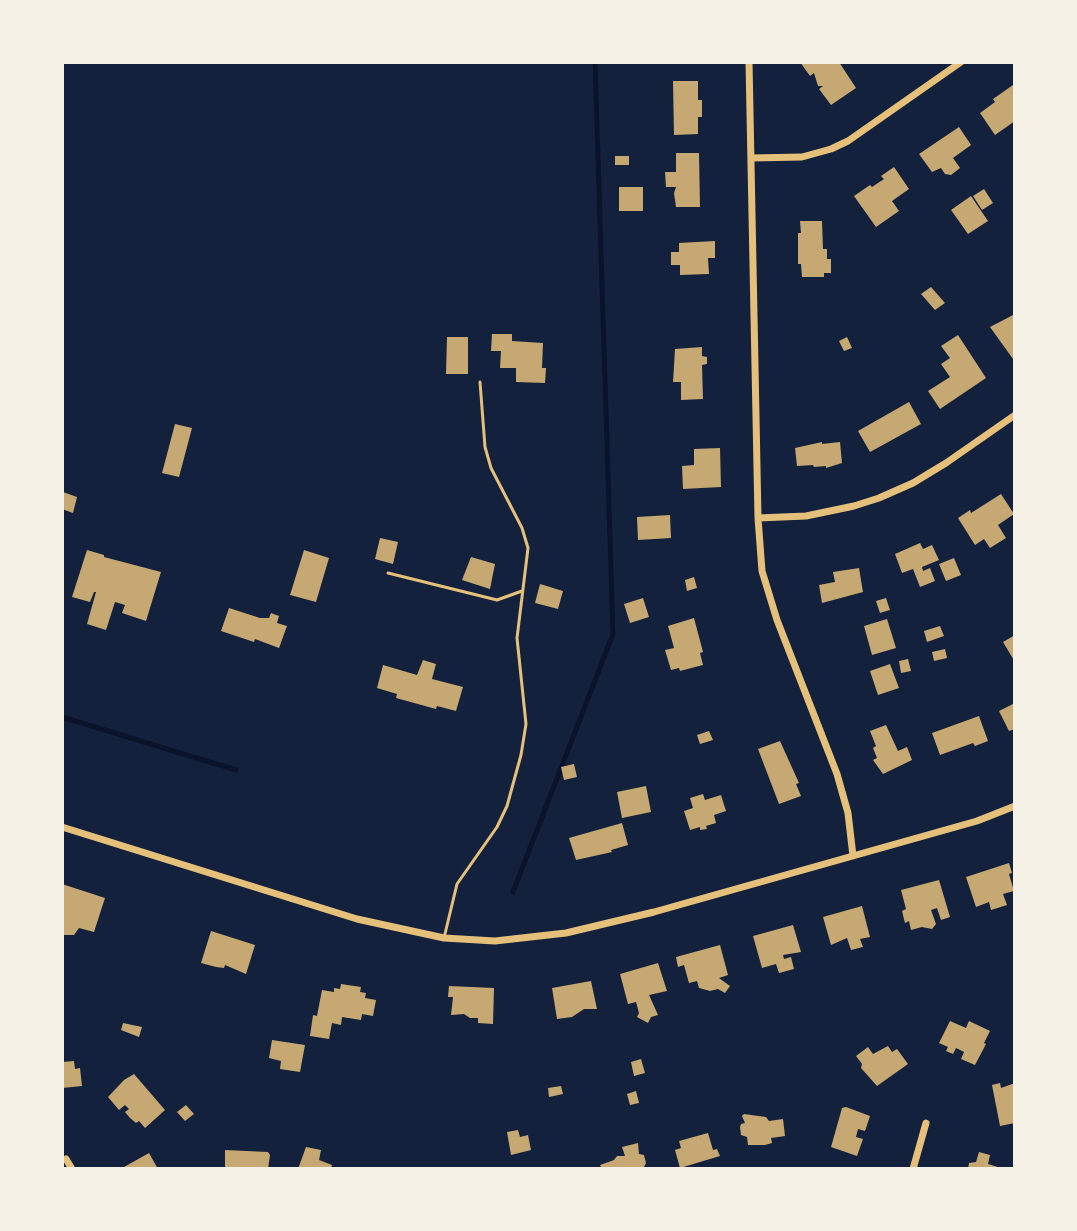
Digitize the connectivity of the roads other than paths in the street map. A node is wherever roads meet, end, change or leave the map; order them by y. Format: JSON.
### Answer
{"nodes":[{"id":1,"x":749,"y":62,"type":"edge"},
{"id":2,"x":961,"y":62,"type":"edge"},
{"id":3,"x":751,"y":158,"type":"junction"},
{"id":4,"x":480,"y":382,"type":"dead end"},
{"id":5,"x":1015,"y":415,"type":"edge"},
{"id":6,"x":758,"y":518,"type":"junction"},
{"id":7,"x":388,"y":573,"type":"dead end"},
{"id":8,"x":522,"y":591,"type":"junction"},
{"id":9,"x":1015,"y":806,"type":"edge"},
{"id":10,"x":62,"y":827,"type":"edge"},
{"id":11,"x":853,"y":856,"type":"junction"},
{"id":12,"x":444,"y":938,"type":"junction"},
{"id":13,"x":926,"y":1123,"type":"dead end"},
{"id":14,"x":66,"y":1159,"type":"dead end"},
{"id":15,"x":72,"y":1169,"type":"edge"},
{"id":16,"x":913,"y":1169,"type":"edge"}],
"edges":[{"from":1,"to":3,"type":"street"},
{"from":2,"to":3,"type":"street"},
{"from":3,"to":6,"type":"street"},
{"from":4,"to":8,"type":"lane"},
{"from":5,"to":6,"type":"street"},
{"from":6,"to":11,"type":"street"},
{"from":7,"to":8,"type":"lane"},
{"from":8,"to":12,"type":"lane"},
{"from":9,"to":11,"type":"street"},
{"from":10,"to":12,"type":"street"},
{"from":11,"to":12,"type":"street"},
{"from":13,"to":16,"type":"street"},
{"from":14,"to":15,"type":"street"}]}
